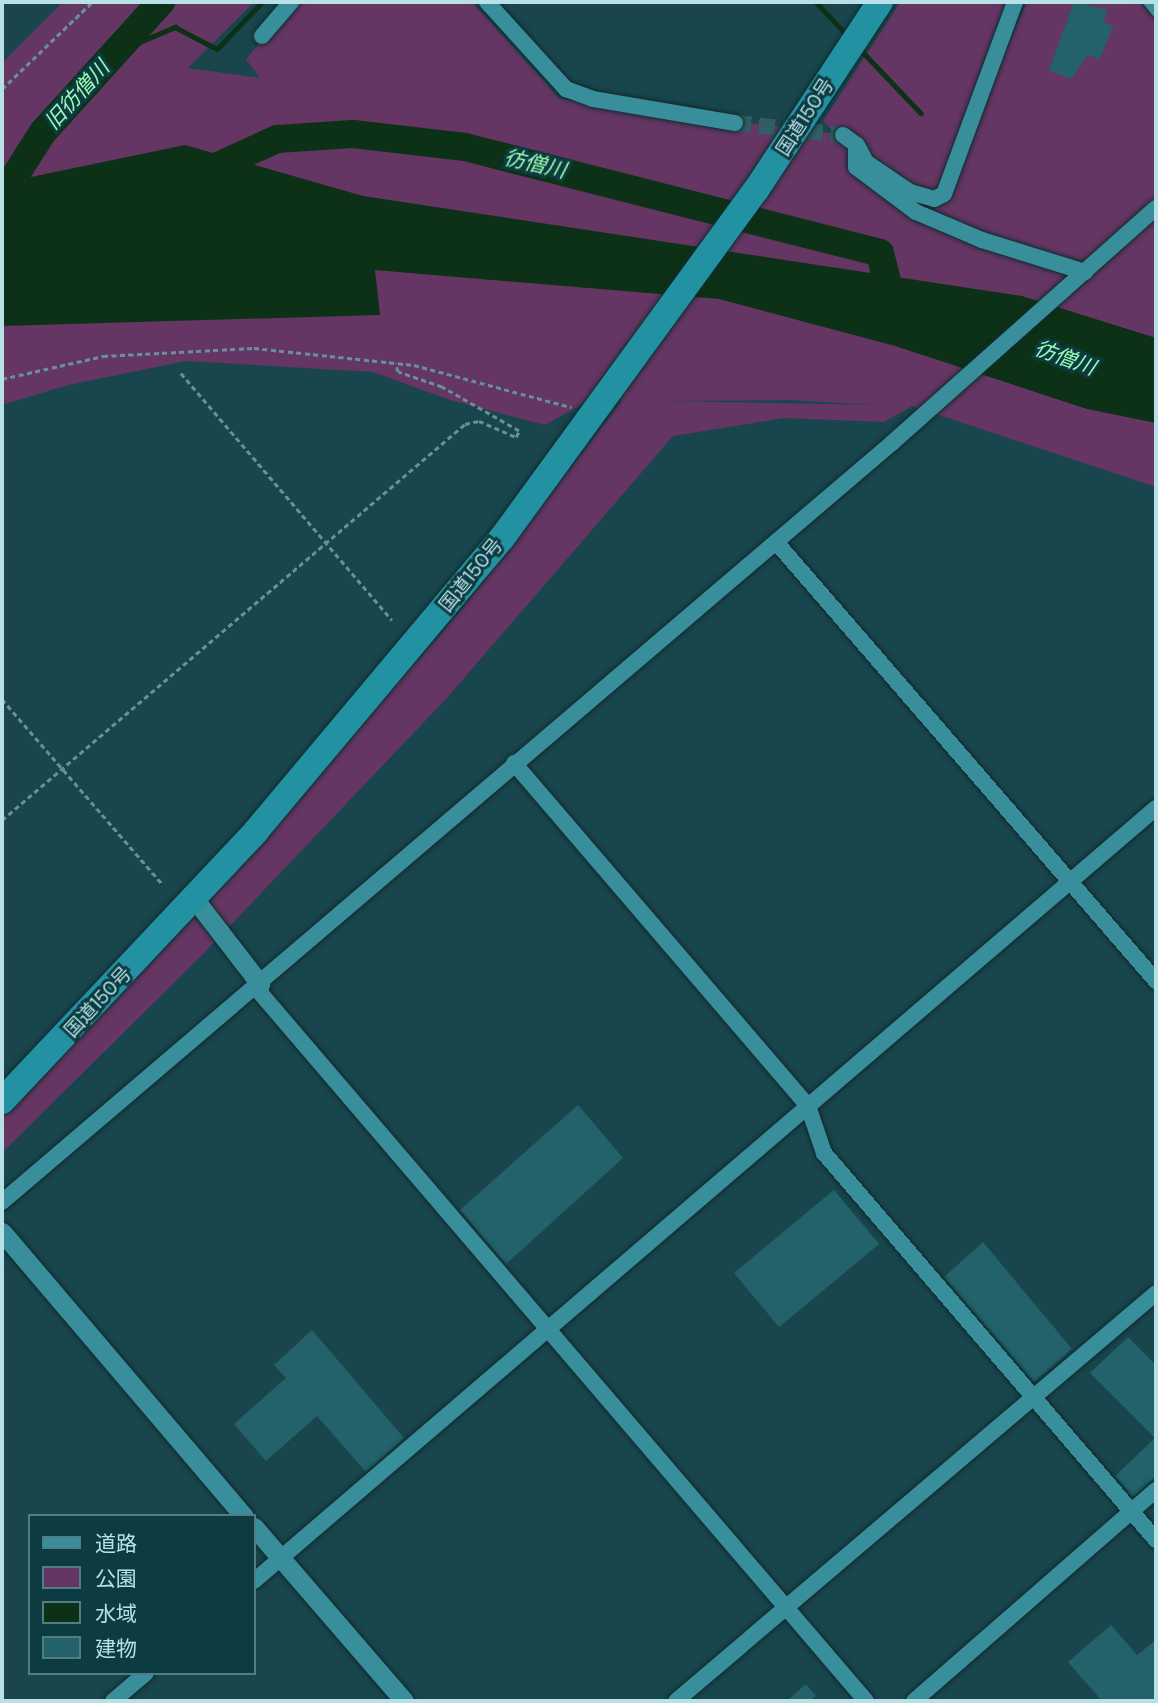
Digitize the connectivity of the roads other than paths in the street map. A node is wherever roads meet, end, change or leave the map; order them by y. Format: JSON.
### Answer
{"nodes":[{"id":1,"x":290,"y":2,"type":"edge"},
{"id":2,"x":487,"y":2,"type":"edge"},
{"id":3,"x":880,"y":2,"type":"edge"},
{"id":4,"x":1016,"y":2,"type":"edge"},
{"id":5,"x":1147,"y":2,"type":"edge"},
{"id":6,"x":1156,"y":13,"type":"edge"},
{"id":7,"x":262,"y":36,"type":"dead end"},
{"id":8,"x":734,"y":123,"type":"tunnel mouth"},
{"id":9,"x":843,"y":135,"type":"tunnel mouth"},
{"id":10,"x":857,"y":145,"type":"junction"},
{"id":11,"x":1156,"y":208,"type":"edge"},
{"id":12,"x":1085,"y":272,"type":"junction"},
{"id":13,"x":776,"y":542,"type":"junction"},
{"id":14,"x":514,"y":763,"type":"junction"},
{"id":15,"x":1156,"y":808,"type":"edge"},
{"id":16,"x":1070,"y":881,"type":"junction"},
{"id":17,"x":193,"y":897,"type":"junction"},
{"id":18,"x":1156,"y":981,"type":"edge"},
{"id":19,"x":258,"y":986,"type":"junction"},
{"id":20,"x":2,"y":1101,"type":"edge"},
{"id":21,"x":808,"y":1106,"type":"junction"},
{"id":22,"x":2,"y":1202,"type":"edge"},
{"id":23,"x":2,"y":1232,"type":"edge"},
{"id":24,"x":1156,"y":1293,"type":"edge"},
{"id":25,"x":547,"y":1329,"type":"junction"},
{"id":26,"x":1032,"y":1397,"type":"junction"},
{"id":27,"x":1156,"y":1490,"type":"edge"},
{"id":28,"x":1132,"y":1511,"type":"junction"},
{"id":29,"x":242,"y":1514,"type":"edge"},
{"id":30,"x":256,"y":1529,"type":"edge"},
{"id":31,"x":1156,"y":1540,"type":"edge"},
{"id":32,"x":280,"y":1558,"type":"junction"},
{"id":33,"x":256,"y":1579,"type":"edge"},
{"id":34,"x":786,"y":1608,"type":"junction"},
{"id":35,"x":144,"y":1675,"type":"edge"},
{"id":36,"x":113,"y":1701,"type":"edge"},
{"id":37,"x":404,"y":1701,"type":"edge"},
{"id":38,"x":676,"y":1701,"type":"edge"},
{"id":39,"x":866,"y":1701,"type":"edge"},
{"id":40,"x":914,"y":1701,"type":"edge"}],
"edges":[{"from":1,"to":7,"type":"street"},
{"from":2,"to":8,"type":"street"},
{"from":3,"to":17,"type":"highway","name":"国道150号"},
{"from":4,"to":10,"type":"street"},
{"from":5,"to":6,"type":"lane"},
{"from":9,"to":10,"type":"street"},
{"from":10,"to":12,"type":"street"},
{"from":11,"to":12,"type":"street"},
{"from":12,"to":13,"type":"street"},
{"from":13,"to":14,"type":"street"},
{"from":13,"to":16,"type":"street"},
{"from":14,"to":19,"type":"street"},
{"from":14,"to":21,"type":"street"},
{"from":15,"to":16,"type":"street"},
{"from":16,"to":18,"type":"street"},
{"from":16,"to":21,"type":"street"},
{"from":17,"to":19,"type":"street"},
{"from":17,"to":20,"type":"highway","name":"国道150号"},
{"from":19,"to":22,"type":"street"},
{"from":19,"to":25,"type":"street"},
{"from":21,"to":25,"type":"street"},
{"from":21,"to":26,"type":"street"},
{"from":23,"to":29,"type":"street"},
{"from":24,"to":26,"type":"street"},
{"from":25,"to":32,"type":"street"},
{"from":25,"to":34,"type":"street"},
{"from":26,"to":28,"type":"street"},
{"from":26,"to":34,"type":"street"},
{"from":27,"to":28,"type":"street"},
{"from":28,"to":31,"type":"street"},
{"from":28,"to":40,"type":"street"},
{"from":30,"to":32,"type":"street"},
{"from":32,"to":33,"type":"street"},
{"from":32,"to":37,"type":"street"},
{"from":34,"to":38,"type":"street"},
{"from":34,"to":39,"type":"street"},
{"from":35,"to":36,"type":"street"}]}
